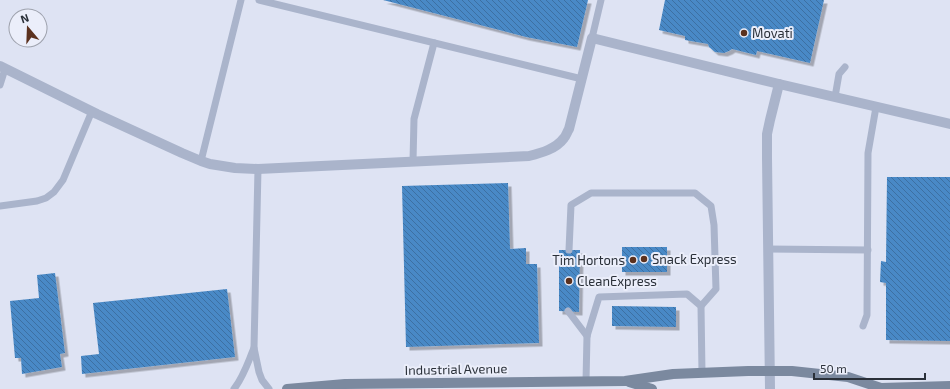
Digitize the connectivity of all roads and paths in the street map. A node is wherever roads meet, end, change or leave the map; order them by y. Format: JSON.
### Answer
{"nodes":[{"id":1,"x":241,"y":0,"type":"edge"},
{"id":2,"x":259,"y":0,"type":"edge"},
{"id":3,"x":601,"y":0,"type":"edge"},
{"id":4,"x":592,"y":38,"type":"junction"},
{"id":5,"x":434,"y":43,"type":"junction"},
{"id":6,"x":3,"y":67,"type":"edge"},
{"id":7,"x":845,"y":67,"type":"dead end"},
{"id":8,"x":582,"y":79,"type":"junction"},
{"id":9,"x":779,"y":84,"type":"junction"},
{"id":10,"x":0,"y":85,"type":"edge"},
{"id":11,"x":835,"y":97,"type":"junction"},
{"id":12,"x":876,"y":107,"type":"junction"},
{"id":13,"x":92,"y":111,"type":"junction"},
{"id":14,"x":950,"y":124,"type":"edge"},
{"id":15,"x":201,"y":161,"type":"junction"},
{"id":16,"x":413,"y":161,"type":"junction"},
{"id":17,"x":258,"y":169,"type":"junction"},
{"id":18,"x":0,"y":206,"type":"edge"},
{"id":19,"x":768,"y":249,"type":"junction"},
{"id":20,"x":569,"y":250,"type":"dead end"},
{"id":21,"x":868,"y":250,"type":"junction"},
{"id":22,"x":701,"y":306,"type":"junction"},
{"id":23,"x":568,"y":312,"type":"dead end"},
{"id":24,"x":863,"y":326,"type":"dead end"},
{"id":25,"x":587,"y":336,"type":"junction"},
{"id":26,"x":254,"y":348,"type":"junction"},
{"id":27,"x":769,"y":371,"type":"junction"},
{"id":28,"x":702,"y":373,"type":"junction"},
{"id":29,"x":625,"y":380,"type":"junction"},
{"id":30,"x":586,"y":381,"type":"junction"},
{"id":31,"x":378,"y":386,"type":"edge"},
{"id":32,"x":950,"y":386,"type":"edge"},
{"id":33,"x":347,"y":387,"type":"edge"},
{"id":34,"x":892,"y":388,"type":"edge"},
{"id":35,"x":234,"y":389,"type":"edge"},
{"id":36,"x":269,"y":389,"type":"edge"},
{"id":37,"x":287,"y":389,"type":"edge"},
{"id":38,"x":652,"y":389,"type":"edge"},
{"id":39,"x":770,"y":389,"type":"edge"},
{"id":40,"x":879,"y":389,"type":"edge"}],
"edges":[{"from":1,"to":15,"type":"lane"},
{"from":2,"to":5,"type":"lane"},
{"from":3,"to":4,"type":"lane"},
{"from":4,"to":8,"type":"street"},
{"from":4,"to":9,"type":"street"},
{"from":5,"to":8,"type":"lane"},
{"from":5,"to":16,"type":"lane"},
{"from":6,"to":10,"type":"lane"},
{"from":6,"to":13,"type":"street"},
{"from":7,"to":11,"type":"lane"},
{"from":8,"to":16,"type":"street"},
{"from":9,"to":11,"type":"street"},
{"from":9,"to":19,"type":"street"},
{"from":11,"to":12,"type":"street"},
{"from":12,"to":14,"type":"street"},
{"from":12,"to":21,"type":"lane"},
{"from":13,"to":15,"type":"street"},
{"from":13,"to":18,"type":"lane"},
{"from":15,"to":17,"type":"street"},
{"from":16,"to":17,"type":"street"},
{"from":17,"to":26,"type":"lane"},
{"from":19,"to":21,"type":"lane"},
{"from":19,"to":27,"type":"street"},
{"from":20,"to":22,"type":"lane"},
{"from":21,"to":24,"type":"lane"},
{"from":22,"to":25,"type":"lane"},
{"from":22,"to":28,"type":"lane"},
{"from":23,"to":25,"type":"lane"},
{"from":25,"to":30,"type":"lane"},
{"from":26,"to":35,"type":"lane"},
{"from":26,"to":36,"type":"lane"},
{"from":27,"to":28,"type":"main road","name":"Industrial Avenue"},
{"from":27,"to":39,"type":"street"},
{"from":27,"to":40,"type":"main road","name":"Industrial Avenue"},
{"from":28,"to":29,"type":"main road","name":"Industrial Avenue"},
{"from":29,"to":30,"type":"main road","name":"Industrial Avenue"},
{"from":29,"to":38,"type":"main road","name":"Industrial Avenue"},
{"from":30,"to":31,"type":"main road","name":"Industrial Avenue"},
{"from":31,"to":33,"type":"main road","name":"Industrial Avenue"},
{"from":32,"to":34,"type":"main road","name":"Industrial Avenue"},
{"from":33,"to":37,"type":"main road","name":"Industrial Avenue"},
{"from":34,"to":40,"type":"main road","name":"Industrial Avenue"}]}
